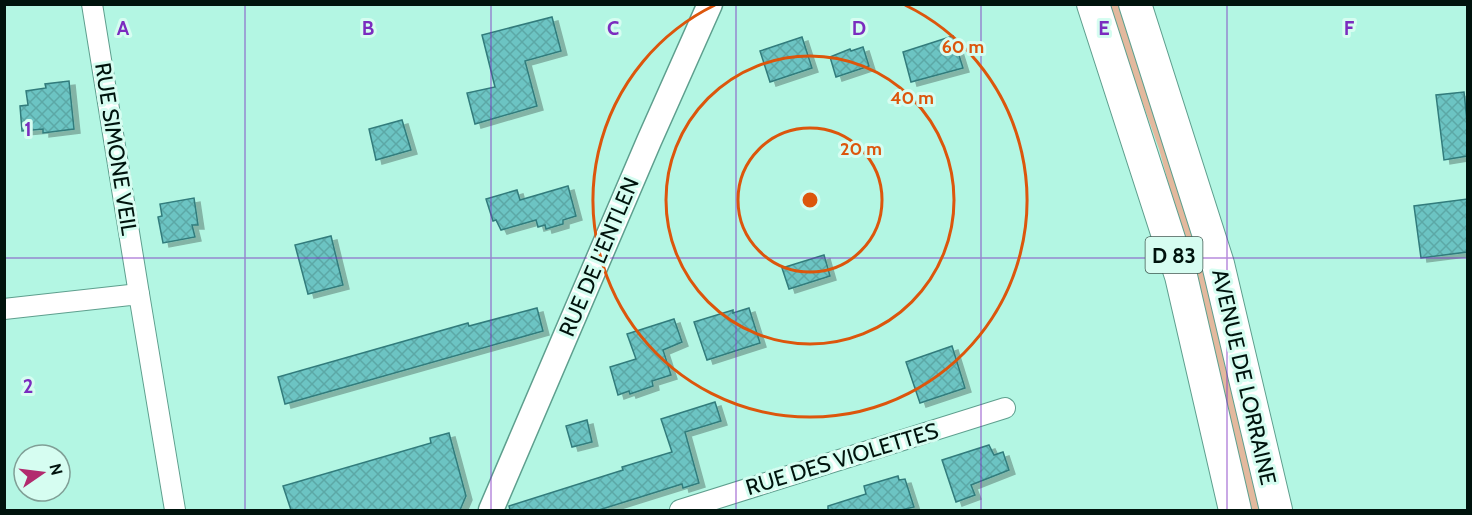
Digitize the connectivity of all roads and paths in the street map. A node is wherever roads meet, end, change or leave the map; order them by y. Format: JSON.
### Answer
{"nodes":[{"id":1,"x":92,"y":4,"type":"edge"},
{"id":2,"x":710,"y":4,"type":"edge"},
{"id":3,"x":1093,"y":4,"type":"edge"},
{"id":4,"x":1135,"y":4,"type":"edge"},
{"id":5,"x":139,"y":294,"type":"junction"},
{"id":6,"x":4,"y":309,"type":"edge"},
{"id":7,"x":1005,"y":408,"type":"dead end"},
{"id":8,"x":175,"y":510,"type":"edge"},
{"id":9,"x":491,"y":510,"type":"edge"},
{"id":10,"x":680,"y":510,"type":"edge"},
{"id":11,"x":1235,"y":510,"type":"edge"},
{"id":12,"x":1276,"y":510,"type":"edge"}],
"edges":[{"from":1,"to":5,"type":"street","name":"RUE SIMONE VEIL"},
{"from":2,"to":9,"type":"street","name":"RUE DE L'ENTLEN"},
{"from":3,"to":11,"type":"main road","name":"AVENUE DE LORRAINE","number":"D 83"},
{"from":4,"to":12,"type":"main road","name":"AVENUE DE LORRAINE","number":"D 83"},
{"from":5,"to":6,"type":"street"},
{"from":5,"to":8,"type":"street","name":"RUE SIMONE VEIL"},
{"from":7,"to":10,"type":"street","name":"RUE DES VIOLETTES"}]}
